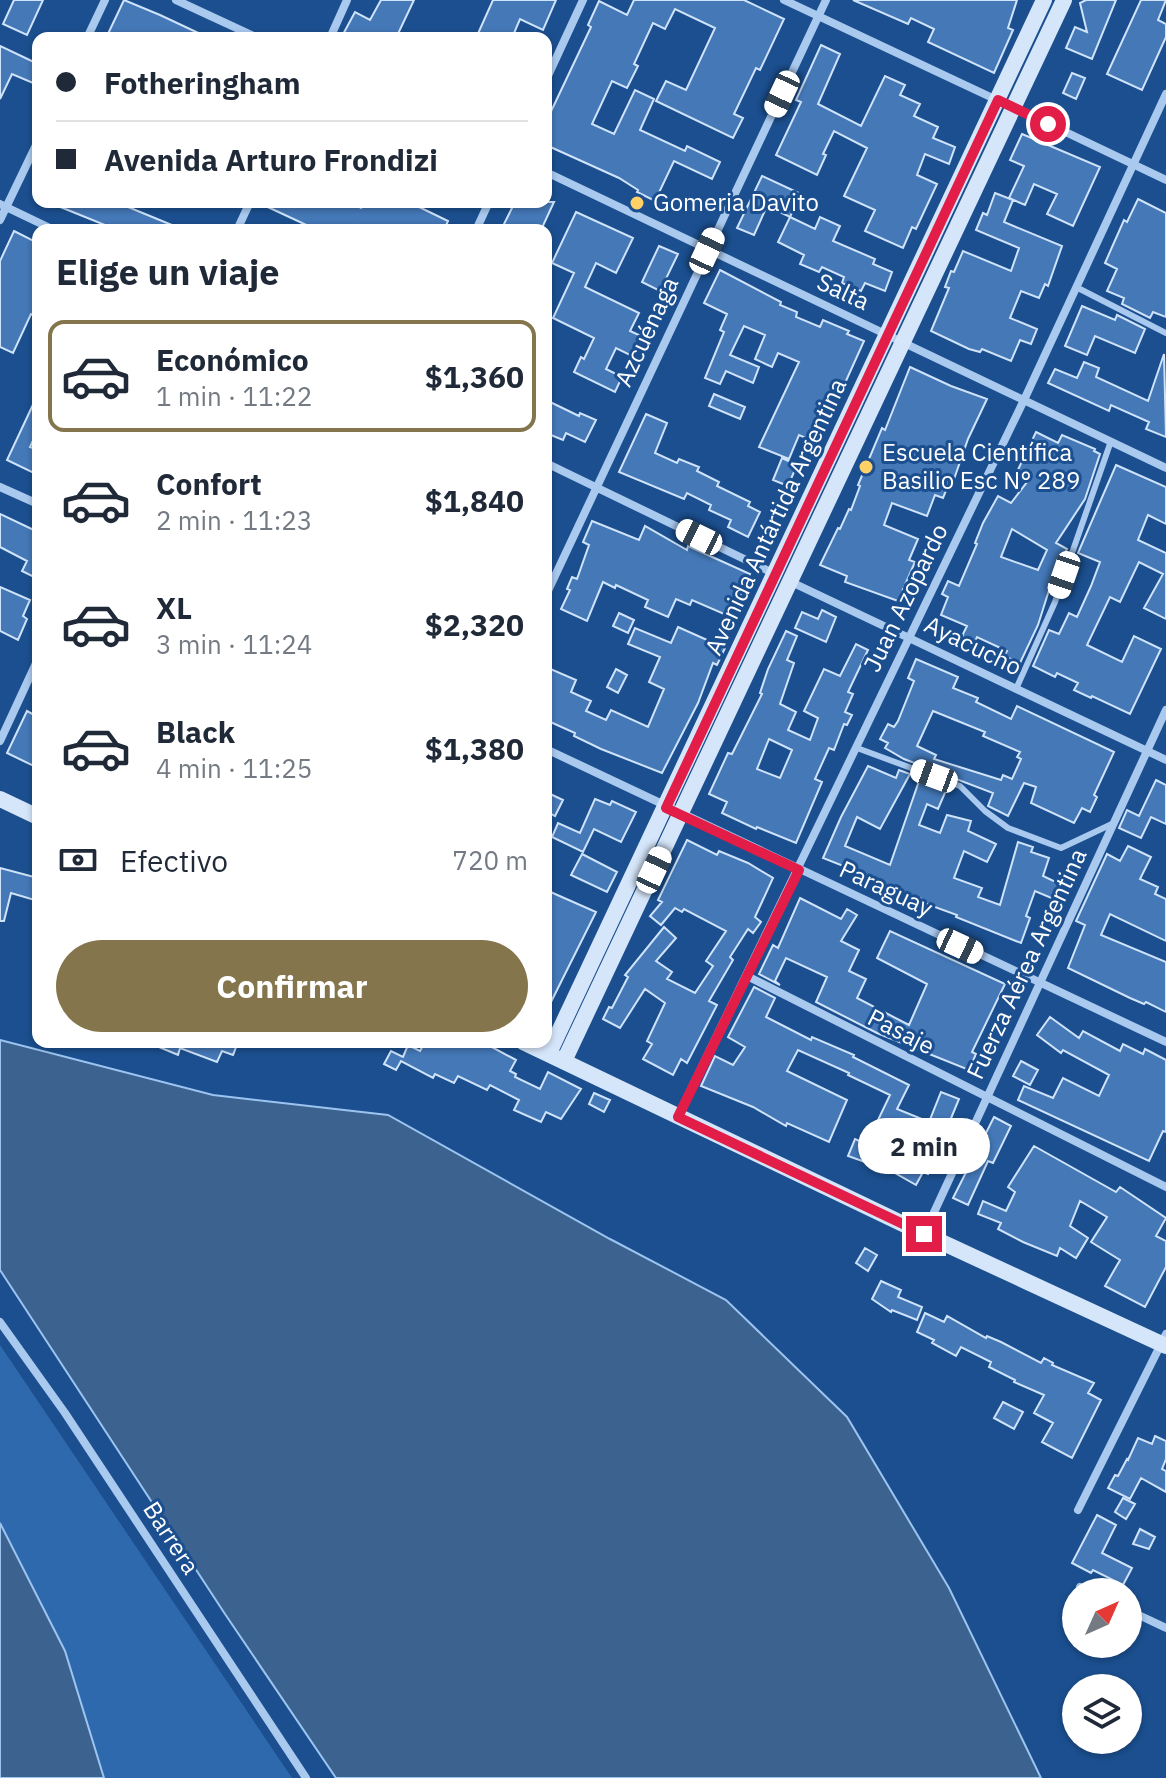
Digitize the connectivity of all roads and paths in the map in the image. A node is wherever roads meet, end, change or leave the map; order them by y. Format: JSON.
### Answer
{"nodes":[{"id":1,"x":105,"y":0,"type":"edge"},
{"id":2,"x":176,"y":0,"type":"edge"},
{"id":3,"x":347,"y":0,"type":"edge"},
{"id":4,"x":583,"y":0,"type":"edge"},
{"id":5,"x":784,"y":0,"type":"edge"},
{"id":6,"x":826,"y":0,"type":"edge"},
{"id":7,"x":1044,"y":0,"type":"edge"},
{"id":8,"x":1064,"y":0,"type":"edge"},
{"id":9,"x":819,"y":16,"type":"junction"},
{"id":10,"x":90,"y":32,"type":"edge"},
{"id":11,"x":245,"y":32,"type":"edge"},
{"id":12,"x":333,"y":32,"type":"edge"},
{"id":13,"x":552,"y":67,"type":"edge"},
{"id":14,"x":1166,"y":94,"type":"edge"},
{"id":15,"x":998,"y":100,"type":"junction"},
{"id":16,"x":1014,"y":108,"type":"junction"},
{"id":17,"x":32,"y":152,"type":"edge"},
{"id":18,"x":1134,"y":165,"type":"junction"},
{"id":19,"x":552,"y":175,"type":"edge"},
{"id":20,"x":1166,"y":180,"type":"edge"},
{"id":21,"x":3,"y":206,"type":"edge"},
{"id":22,"x":0,"y":220,"type":"edge"},
{"id":23,"x":41,"y":224,"type":"edge"},
{"id":24,"x":707,"y":251,"type":"junction"},
{"id":25,"x":1076,"y":287,"type":"junction"},
{"id":26,"x":1166,"y":333,"type":"edge"},
{"id":27,"x":889,"y":335,"type":"junction"},
{"id":28,"x":904,"y":344,"type":"junction"},
{"id":29,"x":1024,"y":400,"type":"junction"},
{"id":30,"x":1111,"y":441,"type":"junction"},
{"id":31,"x":552,"y":466,"type":"edge"},
{"id":32,"x":1166,"y":468,"type":"edge"},
{"id":33,"x":0,"y":487,"type":"edge"},
{"id":34,"x":596,"y":488,"type":"junction"},
{"id":35,"x":32,"y":501,"type":"edge"},
{"id":36,"x":775,"y":574,"type":"junction"},
{"id":37,"x":552,"y":582,"type":"edge"},
{"id":38,"x":791,"y":582,"type":"junction"},
{"id":39,"x":909,"y":637,"type":"junction"},
{"id":40,"x":32,"y":672,"type":"edge"},
{"id":41,"x":1016,"y":689,"type":"junction"},
{"id":42,"x":1166,"y":710,"type":"edge"},
{"id":43,"x":0,"y":741,"type":"edge"},
{"id":44,"x":857,"y":748,"type":"junction"},
{"id":45,"x":1147,"y":751,"type":"junction"},
{"id":46,"x":552,"y":752,"type":"edge"},
{"id":47,"x":1166,"y":760,"type":"edge"},
{"id":48,"x":0,"y":799,"type":"edge"},
{"id":49,"x":673,"y":811,"type":"junction"},
{"id":50,"x":32,"y":814,"type":"edge"},
{"id":51,"x":1114,"y":823,"type":"junction"},
{"id":52,"x":799,"y":870,"type":"junction"},
{"id":53,"x":747,"y":976,"type":"junction"},
{"id":54,"x":1040,"y":983,"type":"junction"},
{"id":55,"x":1166,"y":1042,"type":"edge"},
{"id":56,"x":537,"y":1048,"type":"edge"},
{"id":57,"x":557,"y":1057,"type":"junction"},
{"id":58,"x":987,"y":1097,"type":"junction"},
{"id":59,"x":678,"y":1117,"type":"junction"},
{"id":60,"x":1166,"y":1187,"type":"edge"},
{"id":61,"x":924,"y":1234,"type":"junction"},
{"id":62,"x":0,"y":1322,"type":"edge"},
{"id":63,"x":1165,"y":1341,"type":"edge"},
{"id":64,"x":1078,"y":1510,"type":"dead end"},
{"id":65,"x":1142,"y":1617,"type":"edge"},
{"id":66,"x":1166,"y":1628,"type":"edge"},
{"id":67,"x":306,"y":1778,"type":"edge"}],
"edges":[{"from":1,"to":10,"type":"street"},
{"from":2,"to":11,"type":"street"},
{"from":3,"to":12,"type":"street"},
{"from":4,"to":13,"type":"street"},
{"from":5,"to":9,"type":"street"},
{"from":6,"to":9,"type":"street","name":"Azcuénaga"},
{"from":7,"to":15,"type":"main road","name":"Avenida Antártida Argentina"},
{"from":8,"to":16,"type":"main road","name":"Avenida Antártida Argentina"},
{"from":9,"to":15,"type":"street"},
{"from":9,"to":24,"type":"street","name":"Azcuénaga"},
{"from":14,"to":18,"type":"street","name":"Juan Azopardo"},
{"from":15,"to":16,"type":"street"},
{"from":15,"to":27,"type":"main road","name":"Avenida Antártida Argentina"},
{"from":16,"to":18,"type":"street"},
{"from":16,"to":28,"type":"main road","name":"Avenida Antártida Argentina"},
{"from":17,"to":21,"type":"street"},
{"from":18,"to":20,"type":"street"},
{"from":18,"to":25,"type":"street","name":"Juan Azopardo"},
{"from":19,"to":24,"type":"street","name":"Salta"},
{"from":21,"to":22,"type":"street"},
{"from":21,"to":23,"type":"street"},
{"from":24,"to":27,"type":"street","name":"Salta"},
{"from":24,"to":34,"type":"street","name":"Azcuénaga"},
{"from":25,"to":26,"type":"lane"},
{"from":25,"to":29,"type":"street","name":"Juan Azopardo"},
{"from":27,"to":28,"type":"street","name":"Salta"},
{"from":27,"to":36,"type":"main road","name":"Avenida Antártida Argentina"},
{"from":28,"to":29,"type":"street","name":"Salta"},
{"from":28,"to":38,"type":"main road","name":"Avenida Antártida Argentina"},
{"from":29,"to":30,"type":"street","name":"Salta"},
{"from":29,"to":39,"type":"street","name":"Juan Azopardo"},
{"from":30,"to":32,"type":"street","name":"Salta"},
{"from":30,"to":41,"type":"lane"},
{"from":31,"to":34,"type":"street","name":"Ayacucho"},
{"from":33,"to":35,"type":"street"},
{"from":34,"to":36,"type":"street","name":"Ayacucho"},
{"from":34,"to":37,"type":"street","name":"Azcuénaga"},
{"from":36,"to":38,"type":"street","name":"Ayacucho"},
{"from":36,"to":49,"type":"main road","name":"Avenida Antártida Argentina"},
{"from":38,"to":39,"type":"street","name":"Ayacucho"},
{"from":38,"to":49,"type":"main road","name":"Avenida Antártida Argentina"},
{"from":39,"to":41,"type":"street","name":"Ayacucho"},
{"from":39,"to":44,"type":"street","name":"Juan Azopardo"},
{"from":40,"to":43,"type":"street"},
{"from":41,"to":45,"type":"street","name":"Ayacucho"},
{"from":42,"to":45,"type":"street","name":"Fuerza Aérea Argentina"},
{"from":44,"to":51,"type":"lane"},
{"from":44,"to":52,"type":"street","name":"Juan Azopardo"},
{"from":45,"to":47,"type":"street","name":"Ayacucho"},
{"from":45,"to":51,"type":"street","name":"Fuerza Aérea Argentina"},
{"from":46,"to":49,"type":"street","name":"Paraguay"},
{"from":48,"to":50,"type":"main road"},
{"from":49,"to":52,"type":"street","name":"Paraguay"},
{"from":49,"to":57,"type":"main road","name":"Avenida Antártida Argentina"},
{"from":51,"to":54,"type":"street","name":"Fuerza Aérea Argentina"},
{"from":52,"to":53,"type":"street","name":"Juan Azopardo"},
{"from":52,"to":54,"type":"street","name":"Paraguay"},
{"from":53,"to":58,"type":"street","name":"Pasaje"},
{"from":53,"to":59,"type":"street","name":"Juan Azopardo"},
{"from":54,"to":55,"type":"street","name":"Paraguay"},
{"from":54,"to":58,"type":"street","name":"Fuerza Aérea Argentina"},
{"from":56,"to":57,"type":"main road"},
{"from":57,"to":59,"type":"main road"},
{"from":58,"to":60,"type":"street","name":"Pasaje"},
{"from":58,"to":61,"type":"street","name":"Fuerza Aérea Argentina"},
{"from":59,"to":61,"type":"main road"},
{"from":61,"to":63,"type":"main road"},
{"from":62,"to":67,"type":"street","name":"Barrera"},
{"from":63,"to":64,"type":"street"},
{"from":65,"to":66,"type":"street"}]}
